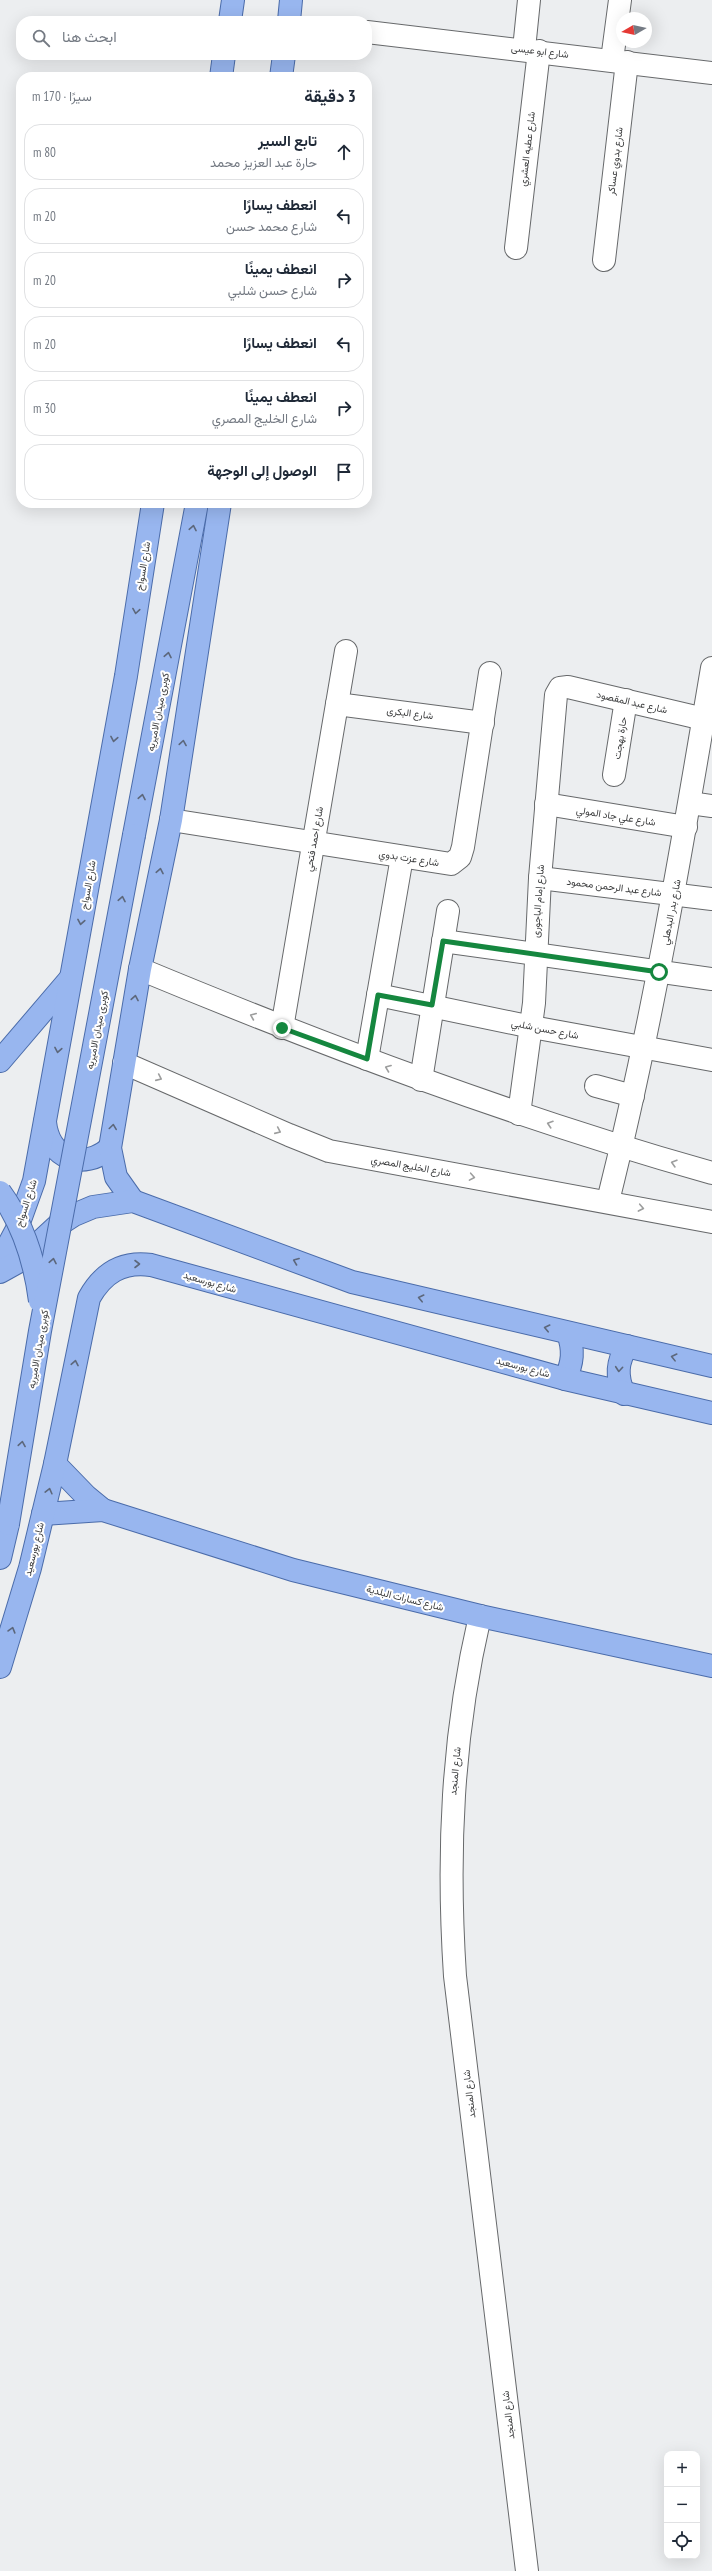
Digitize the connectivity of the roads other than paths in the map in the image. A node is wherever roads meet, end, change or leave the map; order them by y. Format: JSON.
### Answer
{"nodes":[{"id":1,"x":234,"y":0,"type":"edge"},
{"id":2,"x":291,"y":0,"type":"edge"},
{"id":3,"x":529,"y":0,"type":"edge"},
{"id":4,"x":620,"y":0,"type":"edge"},
{"id":5,"x":231,"y":16,"type":"edge"},
{"id":6,"x":289,"y":16,"type":"edge"},
{"id":7,"x":372,"y":33,"type":"edge"},
{"id":8,"x":531,"y":50,"type":"junction"},
{"id":9,"x":223,"y":60,"type":"edge"},
{"id":10,"x":284,"y":60,"type":"edge"},
{"id":11,"x":619,"y":61,"type":"junction"},
{"id":12,"x":222,"y":72,"type":"edge"},
{"id":13,"x":282,"y":72,"type":"edge"},
{"id":14,"x":712,"y":73,"type":"edge"},
{"id":15,"x":516,"y":248,"type":"dead end"},
{"id":16,"x":604,"y":260,"type":"dead end"},
{"id":17,"x":152,"y":508,"type":"edge"},
{"id":18,"x":196,"y":508,"type":"edge"},
{"id":19,"x":219,"y":508,"type":"edge"},
{"id":20,"x":346,"y":651,"type":"dead end"},
{"id":21,"x":712,"y":671,"type":"edge"},
{"id":22,"x":490,"y":673,"type":"dead end"},
{"id":23,"x":560,"y":688,"type":"joint"},
{"id":24,"x":626,"y":700,"type":"junction"},
{"id":25,"x":337,"y":704,"type":"junction"},
{"id":26,"x":483,"y":723,"type":"junction"},
{"id":27,"x":706,"y":729,"type":"edge"},
{"id":28,"x":614,"y":775,"type":"dead end"},
{"id":29,"x":690,"y":803,"type":"junction"},
{"id":30,"x":546,"y":804,"type":"junction"},
{"id":31,"x":712,"y":806,"type":"edge"},
{"id":32,"x":171,"y":820,"type":"junction"},
{"id":33,"x":686,"y":827,"type":"junction"},
{"id":34,"x":314,"y":844,"type":"junction"},
{"id":35,"x":402,"y":857,"type":"junction"},
{"id":36,"x":540,"y":878,"type":"junction"},
{"id":37,"x":674,"y":894,"type":"junction"},
{"id":38,"x":712,"y":899,"type":"edge"},
{"id":39,"x":448,"y":912,"type":"dead end"},
{"id":40,"x":443,"y":941,"type":"junction"},
{"id":41,"x":535,"y":954,"type":"junction"},
{"id":42,"x":140,"y":969,"type":"junction"},
{"id":43,"x":659,"y":972,"type":"junction"},
{"id":44,"x":71,"y":978,"type":"junction"},
{"id":45,"x":712,"y":979,"type":"edge"},
{"id":46,"x":378,"y":995,"type":"junction"},
{"id":47,"x":432,"y":1005,"type":"junction"},
{"id":48,"x":532,"y":1027,"type":"junction"},
{"id":49,"x":282,"y":1028,"type":"junction"},
{"id":50,"x":644,"y":1047,"type":"junction"},
{"id":51,"x":367,"y":1059,"type":"junction"},
{"id":52,"x":712,"y":1060,"type":"edge"},
{"id":53,"x":0,"y":1061,"type":"edge"},
{"id":54,"x":124,"y":1063,"type":"junction"},
{"id":55,"x":420,"y":1080,"type":"junction"},
{"id":56,"x":596,"y":1086,"type":"dead end"},
{"id":57,"x":633,"y":1096,"type":"junction"},
{"id":58,"x":519,"y":1114,"type":"junction"},
{"id":59,"x":45,"y":1122,"type":"junction"},
{"id":60,"x":110,"y":1148,"type":"junction"},
{"id":61,"x":621,"y":1148,"type":"junction"},
{"id":62,"x":712,"y":1173,"type":"edge"},
{"id":63,"x":0,"y":1192,"type":"edge"},
{"id":64,"x":133,"y":1201,"type":"junction"},
{"id":65,"x":608,"y":1201,"type":"junction"},
{"id":66,"x":712,"y":1222,"type":"edge"},
{"id":67,"x":0,"y":1261,"type":"edge"},
{"id":68,"x":0,"y":1272,"type":"edge"},
{"id":69,"x":40,"y":1331,"type":"junction"},
{"id":70,"x":568,"y":1333,"type":"junction"},
{"id":71,"x":627,"y":1346,"type":"junction"},
{"id":72,"x":712,"y":1366,"type":"edge"},
{"id":73,"x":565,"y":1379,"type":"junction"},
{"id":74,"x":624,"y":1394,"type":"junction"},
{"id":75,"x":712,"y":1413,"type":"edge"},
{"id":76,"x":56,"y":1464,"type":"junction"},
{"id":77,"x":103,"y":1510,"type":"junction"},
{"id":78,"x":43,"y":1514,"type":"junction"},
{"id":79,"x":0,"y":1558,"type":"edge"},
{"id":80,"x":480,"y":1616,"type":"junction"},
{"id":81,"x":712,"y":1666,"type":"edge"},
{"id":82,"x":0,"y":1667,"type":"edge"},
{"id":83,"x":527,"y":2571,"type":"edge"}],
"edges":[{"from":1,"to":5,"type":"main road"},
{"from":2,"to":6,"type":"main road"},
{"from":3,"to":8,"type":"street","name":"شارع عطيه العشري"},
{"from":4,"to":11,"type":"street","name":"شارع بدوي عساكر"},
{"from":7,"to":8,"type":"street","name":"شارع ابو عيسى"},
{"from":8,"to":11,"type":"street","name":"شارع ابو عيسى"},
{"from":8,"to":15,"type":"street","name":"شارع عطيه العشري"},
{"from":9,"to":12,"type":"main road"},
{"from":10,"to":13,"type":"main road"},
{"from":11,"to":14,"type":"street","name":"شارع ابو عيسى"},
{"from":11,"to":16,"type":"street","name":"شارع بدوي عساكر"},
{"from":17,"to":44,"type":"main road","name":"شارع السواح","one_way":true},
{"from":69,"to":18,"type":"main road","name":"كوبرى ميدان الاميريه","one_way":true,"bridge":true},
{"from":32,"to":19,"type":"main road","one_way":true},
{"from":20,"to":25,"type":"street","name":"شارع احمد فتحي"},
{"from":21,"to":27,"type":"street","name":"شارع بدر البدهلي"},
{"from":22,"to":26,"type":"street","name":"شارع عزت بدوي"},
{"from":23,"to":24,"type":"street","name":"شارع عبد المقصود"},
{"from":23,"to":30,"type":"street","name":"شارع إمام الباجورى"},
{"from":24,"to":27,"type":"street","name":"شارع عبد المقصود"},
{"from":24,"to":28,"type":"street","name":"حارة بهجت"},
{"from":25,"to":26,"type":"street","name":"شارع البكرى"},
{"from":25,"to":34,"type":"street","name":"شارع احمد فتحي"},
{"from":26,"to":35,"type":"street","name":"شارع عزت بدوي"},
{"from":27,"to":29,"type":"street","name":"شارع بدر البدهلي"},
{"from":29,"to":31,"type":"street"},
{"from":29,"to":33,"type":"street","name":"شارع بدر البدهلي"},
{"from":30,"to":33,"type":"street","name":"شارع علي جاد المولي"},
{"from":30,"to":36,"type":"street","name":"شارع إمام الباجورى"},
{"from":32,"to":34,"type":"street","name":"شارع عزت بدوي"},
{"from":42,"to":32,"type":"main road","one_way":true},
{"from":33,"to":37,"type":"street","name":"شارع بدر البدهلي"},
{"from":34,"to":35,"type":"street","name":"شارع عزت بدوي"},
{"from":34,"to":49,"type":"street","name":"شارع احمد فتحي"},
{"from":35,"to":46,"type":"street"},
{"from":36,"to":37,"type":"street","name":"شارع عبد الرحمن محمود"},
{"from":36,"to":41,"type":"street","name":"شارع إمام الباجورى"},
{"from":37,"to":38,"type":"street","name":"شارع عبد الرحمن محمود"},
{"from":37,"to":43,"type":"street","name":"شارع بدر البدهلي"},
{"from":39,"to":40,"type":"street"},
{"from":40,"to":41,"type":"street"},
{"from":40,"to":47,"type":"street"},
{"from":41,"to":43,"type":"street"},
{"from":41,"to":48,"type":"street","name":"شارع إمام الباجورى"},
{"from":49,"to":42,"type":"street","one_way":true},
{"from":54,"to":42,"type":"main road","one_way":true},
{"from":43,"to":45,"type":"street"},
{"from":43,"to":50,"type":"street","name":"شارع بدر البدهلي"},
{"from":44,"to":53,"type":"main road"},
{"from":44,"to":59,"type":"main road","name":"شارع السواح","one_way":true},
{"from":46,"to":47,"type":"street","name":"شارع حسن شلبي"},
{"from":46,"to":51,"type":"street"},
{"from":47,"to":48,"type":"street","name":"شارع حسن شلبي"},
{"from":47,"to":55,"type":"street"},
{"from":48,"to":50,"type":"street","name":"شارع حسن شلبي"},
{"from":48,"to":58,"type":"street","name":"شارع إمام الباجورى"},
{"from":49,"to":51,"type":"street"},
{"from":50,"to":52,"type":"street","name":"شارع حسن شلبي"},
{"from":50,"to":57,"type":"street","name":"شارع بدر البدهلي"},
{"from":55,"to":51,"type":"street","one_way":true},
{"from":60,"to":54,"type":"main road","one_way":true},
{"from":54,"to":65,"type":"street","name":"شارع الخليج المصري","one_way":true},
{"from":55,"to":58,"type":"street"},
{"from":56,"to":57,"type":"street"},
{"from":57,"to":61,"type":"street","name":"شارع بدر البدهلي"},
{"from":61,"to":58,"type":"street","one_way":true},
{"from":59,"to":60,"type":"main road"},
{"from":59,"to":67,"type":"main road","name":"شارع السواح"},
{"from":60,"to":64,"type":"main road"},
{"from":62,"to":61,"type":"street","one_way":true},
{"from":61,"to":65,"type":"street","name":"شارع بدر البدهلي"},
{"from":63,"to":69,"type":"main road","bridge":true},
{"from":64,"to":68,"type":"main road"},
{"from":70,"to":64,"type":"main road","one_way":true},
{"from":65,"to":66,"type":"street","name":"شارع الخليج المصري","one_way":true},
{"from":79,"to":69,"type":"main road","name":"كوبرى ميدان الاميريه","one_way":true,"bridge":true},
{"from":70,"to":71,"type":"main road"},
{"from":70,"to":73,"type":"main road"},
{"from":72,"to":71,"type":"main road","one_way":true},
{"from":71,"to":74,"type":"main road","one_way":true},
{"from":73,"to":74,"type":"main road","name":"شارع بورسعيد"},
{"from":76,"to":73,"type":"main road","name":"شارع بورسعيد","one_way":true},
{"from":74,"to":75,"type":"main road","name":"شارع بورسعيد"},
{"from":76,"to":77,"type":"main road","name":"شارع كسارات البلدية"},
{"from":78,"to":76,"type":"main road","name":"شارع بورسعيد","one_way":true},
{"from":77,"to":78,"type":"main road","name":"شارع كسارات البلدية"},
{"from":77,"to":80,"type":"main road","name":"شارع كسارات البلدية"},
{"from":82,"to":78,"type":"main road","name":"شارع بورسعيد","one_way":true},
{"from":80,"to":81,"type":"main road","name":"شارع كسارات البلدية"},
{"from":80,"to":83,"type":"street","name":"شارع المنجد"}]}
